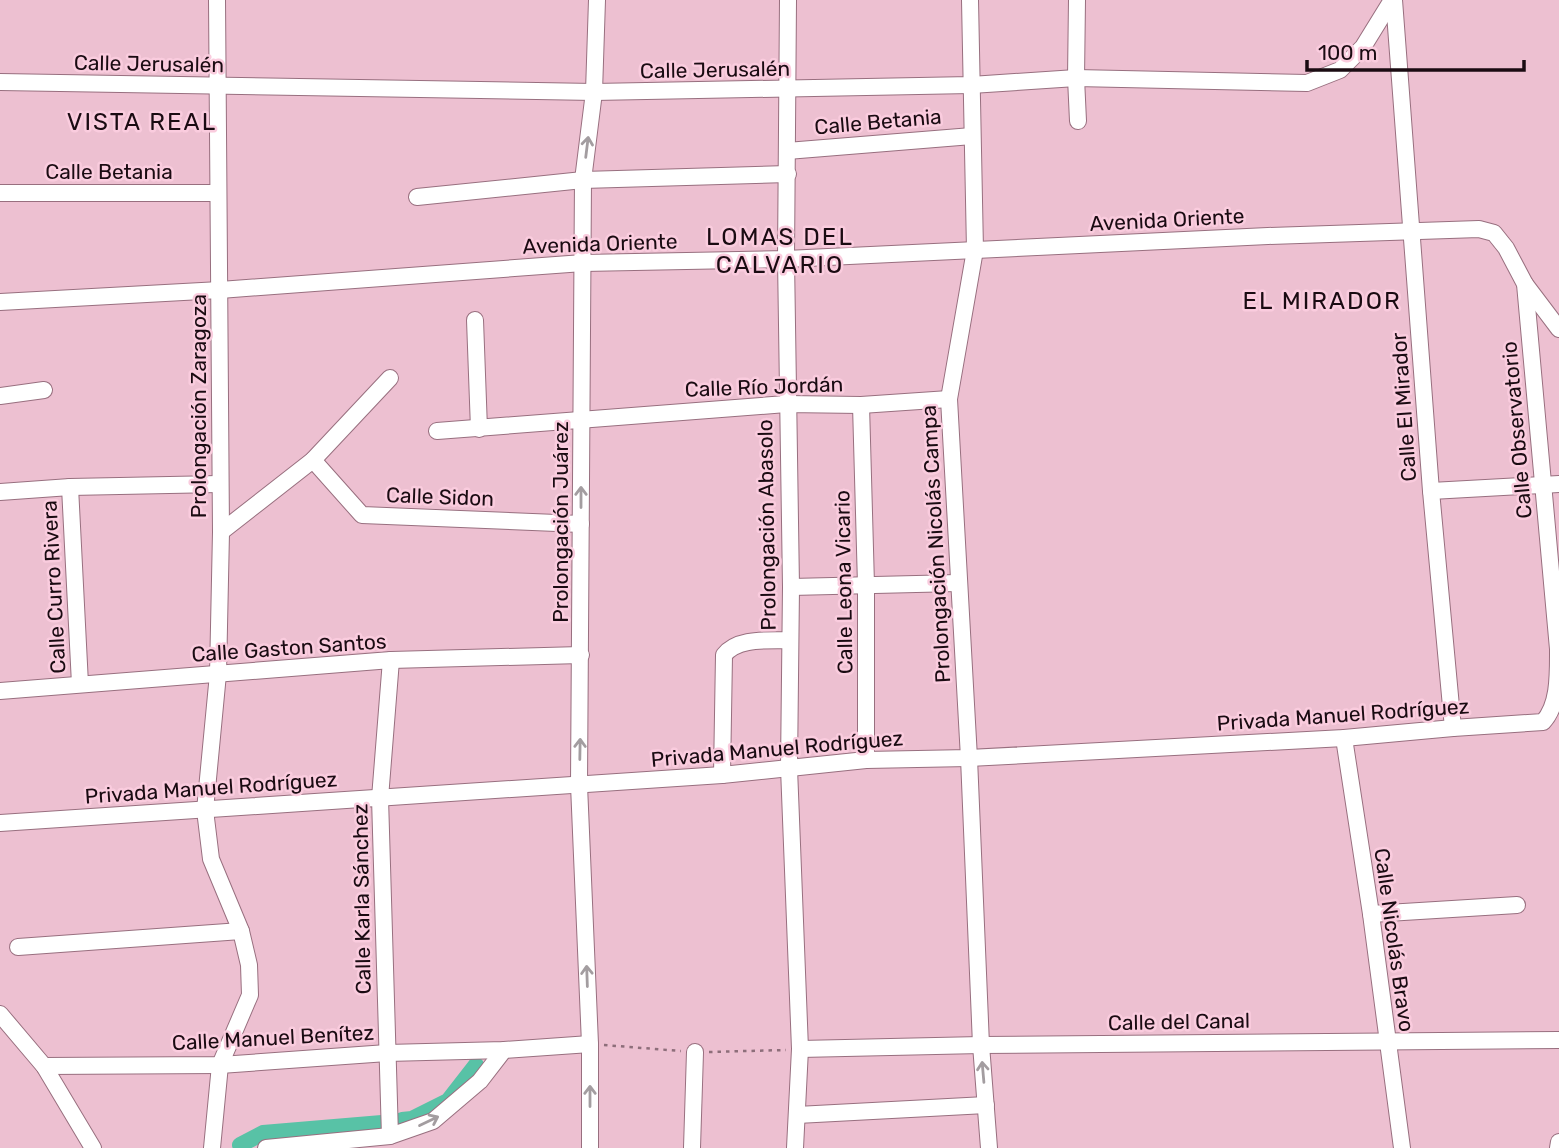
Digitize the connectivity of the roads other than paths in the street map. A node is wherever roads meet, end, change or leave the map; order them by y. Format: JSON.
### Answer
{"nodes":[{"id":1,"x":217,"y":0,"type":"edge"},
{"id":2,"x":597,"y":0,"type":"edge"},
{"id":3,"x":788,"y":0,"type":"edge"},
{"id":4,"x":970,"y":0,"type":"edge"},
{"id":5,"x":1077,"y":0,"type":"edge"},
{"id":6,"x":1393,"y":0,"type":"edge"},
{"id":7,"x":1076,"y":78,"type":"junction"},
{"id":8,"x":0,"y":82,"type":"edge"},
{"id":9,"x":971,"y":85,"type":"junction"},
{"id":10,"x":216,"y":87,"type":"junction"},
{"id":11,"x":787,"y":90,"type":"junction"},
{"id":12,"x":594,"y":92,"type":"junction"},
{"id":13,"x":1078,"y":121,"type":"dead end"},
{"id":14,"x":972,"y":136,"type":"junction"},
{"id":15,"x":787,"y":151,"type":"junction"},
{"id":16,"x":788,"y":174,"type":"junction"},
{"id":17,"x":583,"y":180,"type":"junction"},
{"id":18,"x":0,"y":192,"type":"edge"},
{"id":19,"x":218,"y":193,"type":"junction"},
{"id":20,"x":417,"y":197,"type":"dead end"},
{"id":21,"x":1413,"y":231,"type":"junction"},
{"id":22,"x":975,"y":250,"type":"junction"},
{"id":23,"x":786,"y":259,"type":"junction"},
{"id":24,"x":583,"y":264,"type":"junction"},
{"id":25,"x":1525,"y":284,"type":"junction"},
{"id":26,"x":220,"y":290,"type":"junction"},
{"id":27,"x":0,"y":302,"type":"edge"},
{"id":28,"x":475,"y":320,"type":"dead end"},
{"id":29,"x":1559,"y":329,"type":"edge"},
{"id":30,"x":390,"y":378,"type":"dead end"},
{"id":31,"x":44,"y":390,"type":"dead end"},
{"id":32,"x":0,"y":396,"type":"edge"},
{"id":33,"x":948,"y":400,"type":"junction"},
{"id":34,"x":786,"y":404,"type":"junction"},
{"id":35,"x":861,"y":405,"type":"junction"},
{"id":36,"x":582,"y":419,"type":"junction"},
{"id":37,"x":479,"y":429,"type":"junction"},
{"id":38,"x":437,"y":431,"type":"dead end"},
{"id":39,"x":313,"y":460,"type":"junction"},
{"id":40,"x":219,"y":484,"type":"junction"},
{"id":41,"x":1551,"y":485,"type":"edge"},
{"id":42,"x":70,"y":487,"type":"junction"},
{"id":43,"x":1431,"y":491,"type":"junction"},
{"id":44,"x":0,"y":492,"type":"edge"},
{"id":45,"x":581,"y":524,"type":"junction"},
{"id":46,"x":221,"y":532,"type":"junction"},
{"id":47,"x":958,"y":583,"type":"junction"},
{"id":48,"x":866,"y":585,"type":"junction"},
{"id":49,"x":791,"y":587,"type":"junction"},
{"id":50,"x":790,"y":640,"type":"junction"},
{"id":51,"x":582,"y":655,"type":"junction"},
{"id":52,"x":391,"y":660,"type":"junction"},
{"id":53,"x":218,"y":674,"type":"junction"},
{"id":54,"x":80,"y":684,"type":"junction"},
{"id":55,"x":0,"y":691,"type":"edge"},
{"id":56,"x":1554,"y":714,"type":"joint"},
{"id":57,"x":1453,"y":728,"type":"junction"},
{"id":58,"x":1344,"y":738,"type":"junction"},
{"id":59,"x":969,"y":758,"type":"junction"},
{"id":60,"x":866,"y":760,"type":"junction"},
{"id":61,"x":789,"y":768,"type":"junction"},
{"id":62,"x":722,"y":775,"type":"junction"},
{"id":63,"x":579,"y":786,"type":"junction"},
{"id":64,"x":380,"y":798,"type":"junction"},
{"id":65,"x":205,"y":810,"type":"junction"},
{"id":66,"x":0,"y":823,"type":"edge"},
{"id":67,"x":1517,"y":905,"type":"dead end"},
{"id":68,"x":1371,"y":914,"type":"junction"},
{"id":69,"x":241,"y":931,"type":"junction"},
{"id":70,"x":18,"y":947,"type":"dead end"},
{"id":71,"x":0,"y":1013,"type":"edge"},
{"id":72,"x":1387,"y":1041,"type":"junction"},
{"id":73,"x":1559,"y":1041,"type":"edge"},
{"id":74,"x":590,"y":1044,"type":"junction"},
{"id":75,"x":981,"y":1045,"type":"junction"},
{"id":76,"x":800,"y":1049,"type":"junction"},
{"id":77,"x":504,"y":1051,"type":"junction"},
{"id":78,"x":695,"y":1052,"type":"dead end"},
{"id":79,"x":387,"y":1054,"type":"junction"},
{"id":80,"x":220,"y":1065,"type":"junction"},
{"id":81,"x":44,"y":1066,"type":"junction"},
{"id":82,"x":986,"y":1105,"type":"junction"},
{"id":83,"x":797,"y":1115,"type":"junction"},
{"id":84,"x":390,"y":1136,"type":"junction"},
{"id":85,"x":1559,"y":1142,"type":"edge"},
{"id":86,"x":93,"y":1148,"type":"edge"},
{"id":87,"x":212,"y":1148,"type":"edge"},
{"id":88,"x":266,"y":1148,"type":"edge"},
{"id":89,"x":590,"y":1148,"type":"edge"},
{"id":90,"x":692,"y":1148,"type":"edge"},
{"id":91,"x":795,"y":1148,"type":"edge"},
{"id":92,"x":989,"y":1148,"type":"edge"},
{"id":93,"x":1402,"y":1148,"type":"edge"},
{"id":94,"x":1558,"y":1148,"type":"edge"}],
"edges":[{"from":1,"to":10,"type":"street","name":"Prolongación Zaragoza"},
{"from":2,"to":12,"type":"street","name":"Prolongación Juárez"},
{"from":3,"to":11,"type":"street","name":"Prolongación Abasolo"},
{"from":4,"to":9,"type":"street","name":"Prolongación Nicolás Campa"},
{"from":5,"to":7,"type":"street"},
{"from":6,"to":7,"type":"street","name":"Calle Jerusalén"},
{"from":6,"to":21,"type":"street","name":"Calle El Mirador"},
{"from":7,"to":9,"type":"street","name":"Calle Jerusalén"},
{"from":7,"to":13,"type":"street"},
{"from":8,"to":10,"type":"street","name":"Calle Jerusalén"},
{"from":9,"to":11,"type":"street","name":"Calle Jerusalén"},
{"from":9,"to":14,"type":"street","name":"Prolongación Nicolás Campa"},
{"from":10,"to":12,"type":"street","name":"Calle Jerusalén"},
{"from":10,"to":19,"type":"street","name":"Prolongación Zaragoza"},
{"from":11,"to":12,"type":"street","name":"Calle Jerusalén"},
{"from":11,"to":15,"type":"street","name":"Prolongación Abasolo"},
{"from":17,"to":12,"type":"street","name":"Prolongación Juárez","one_way":true},
{"from":14,"to":15,"type":"street","name":"Calle Betania"},
{"from":14,"to":22,"type":"street","name":"Prolongación Nicolás Campa"},
{"from":15,"to":16,"type":"street","name":"Prolongación Abasolo"},
{"from":16,"to":17,"type":"street"},
{"from":16,"to":23,"type":"street","name":"Prolongación Abasolo"},
{"from":17,"to":20,"type":"street"},
{"from":17,"to":24,"type":"street","name":"Prolongación Juárez"},
{"from":18,"to":19,"type":"street","name":"Calle Betania"},
{"from":19,"to":26,"type":"street","name":"Prolongación Zaragoza"},
{"from":21,"to":22,"type":"street","name":"Avenida Oriente"},
{"from":21,"to":25,"type":"street","name":"Calle Observatorio"},
{"from":21,"to":43,"type":"street","name":"Calle El Mirador"},
{"from":22,"to":23,"type":"street","name":"Avenida Oriente"},
{"from":22,"to":33,"type":"street","name":"Prolongación Nicolás Campa"},
{"from":23,"to":24,"type":"street","name":"Avenida Oriente"},
{"from":23,"to":34,"type":"street","name":"Prolongación Abasolo"},
{"from":24,"to":26,"type":"street","name":"Avenida Oriente"},
{"from":24,"to":36,"type":"street","name":"Prolongación Juárez"},
{"from":25,"to":29,"type":"street"},
{"from":25,"to":41,"type":"street","name":"Calle Observatorio"},
{"from":26,"to":27,"type":"street","name":"Avenida Oriente"},
{"from":26,"to":40,"type":"street","name":"Prolongación Zaragoza"},
{"from":28,"to":37,"type":"street"},
{"from":30,"to":39,"type":"street"},
{"from":31,"to":32,"type":"street"},
{"from":33,"to":35,"type":"street","name":"Calle Río Jordán"},
{"from":33,"to":47,"type":"street","name":"Prolongación Nicolás Campa"},
{"from":34,"to":35,"type":"street","name":"Calle Río Jordán"},
{"from":34,"to":36,"type":"street","name":"Calle Río Jordán"},
{"from":34,"to":49,"type":"street","name":"Prolongación Abasolo"},
{"from":35,"to":48,"type":"street","name":"Calle Leona Vicario"},
{"from":36,"to":37,"type":"street","name":"Calle Río Jordán"},
{"from":45,"to":36,"type":"street","name":"Prolongación Juárez","one_way":true},
{"from":37,"to":38,"type":"street","name":"Calle Río Jordán"},
{"from":39,"to":45,"type":"street","name":"Calle Sidon"},
{"from":39,"to":46,"type":"street"},
{"from":40,"to":42,"type":"street"},
{"from":40,"to":46,"type":"street","name":"Prolongación Zaragoza"},
{"from":41,"to":43,"type":"street"},
{"from":41,"to":56,"type":"street","name":"Calle Observatorio"},
{"from":42,"to":44,"type":"street"},
{"from":42,"to":54,"type":"street","name":"Calle Curro Rivera"},
{"from":43,"to":57,"type":"street","name":"Calle El Mirador"},
{"from":45,"to":51,"type":"street","name":"Prolongación Juárez"},
{"from":46,"to":53,"type":"street","name":"Prolongación Zaragoza"},
{"from":47,"to":48,"type":"street"},
{"from":47,"to":59,"type":"street","name":"Prolongación Nicolás Campa"},
{"from":48,"to":49,"type":"street"},
{"from":48,"to":60,"type":"street","name":"Calle Leona Vicario"},
{"from":49,"to":50,"type":"street","name":"Prolongación Abasolo"},
{"from":50,"to":61,"type":"street","name":"Prolongación Abasolo"},
{"from":50,"to":62,"type":"street"},
{"from":51,"to":52,"type":"street","name":"Calle Gaston Santos"},
{"from":63,"to":51,"type":"street","name":"Prolongación Juárez","one_way":true},
{"from":52,"to":53,"type":"street","name":"Calle Gaston Santos"},
{"from":52,"to":64,"type":"street","name":"Calle Karla Sánchez"},
{"from":53,"to":54,"type":"street","name":"Calle Gaston Santos"},
{"from":53,"to":65,"type":"street","name":"Prolongación Zaragoza"},
{"from":54,"to":55,"type":"street","name":"Calle Gaston Santos"},
{"from":56,"to":57,"type":"street","name":"Privada Manuel Rodríguez"},
{"from":57,"to":58,"type":"street","name":"Privada Manuel Rodríguez"},
{"from":58,"to":59,"type":"street","name":"Privada Manuel Rodríguez"},
{"from":58,"to":68,"type":"street","name":"Calle Nicolás Bravo"},
{"from":59,"to":60,"type":"street","name":"Privada Manuel Rodríguez"},
{"from":59,"to":75,"type":"street","name":"Prolongación Nicolás Campa"},
{"from":60,"to":61,"type":"street","name":"Privada Manuel Rodríguez"},
{"from":61,"to":62,"type":"street","name":"Privada Manuel Rodríguez"},
{"from":61,"to":76,"type":"street","name":"Prolongación Abasolo"},
{"from":62,"to":63,"type":"street","name":"Privada Manuel Rodríguez"},
{"from":63,"to":64,"type":"street","name":"Privada Manuel Rodríguez"},
{"from":74,"to":63,"type":"street","name":"Prolongación Juárez","one_way":true},
{"from":64,"to":65,"type":"street","name":"Privada Manuel Rodríguez"},
{"from":64,"to":79,"type":"street","name":"Calle Karla Sánchez"},
{"from":65,"to":66,"type":"street","name":"Privada Manuel Rodríguez"},
{"from":65,"to":69,"type":"street","name":"Prolongación Zaragoza"},
{"from":67,"to":68,"type":"street"},
{"from":68,"to":72,"type":"street","name":"Calle Nicolás Bravo"},
{"from":69,"to":70,"type":"street"},
{"from":69,"to":80,"type":"street","name":"Prolongación Zaragoza"},
{"from":71,"to":81,"type":"street"},
{"from":72,"to":73,"type":"street","name":"Calle del Canal"},
{"from":72,"to":75,"type":"street","name":"Calle del Canal"},
{"from":72,"to":93,"type":"street","name":"Calle Nicolás Bravo"},
{"from":74,"to":77,"type":"street"},
{"from":89,"to":74,"type":"street","name":"Prolongación Juárez","one_way":true},
{"from":75,"to":76,"type":"street","name":"Calle del Canal"},
{"from":82,"to":75,"type":"street","name":"Prolongación Nicolás Campa","one_way":true},
{"from":76,"to":83,"type":"street","name":"Prolongación Abasolo"},
{"from":77,"to":79,"type":"street","name":"Calle Manuel Benítez"},
{"from":84,"to":77,"type":"street","one_way":true},
{"from":78,"to":90,"type":"street"},
{"from":79,"to":80,"type":"street","name":"Calle Manuel Benítez"},
{"from":79,"to":84,"type":"street","name":"Calle Karla Sánchez"},
{"from":80,"to":81,"type":"street","name":"Calle Manuel Benítez"},
{"from":80,"to":87,"type":"street","name":"Prolongación Zaragoza"},
{"from":81,"to":86,"type":"street"},
{"from":82,"to":83,"type":"street"},
{"from":82,"to":92,"type":"street","name":"Prolongación Nicolás Campa"},
{"from":83,"to":91,"type":"street","name":"Prolongación Abasolo"},
{"from":84,"to":88,"type":"street"},
{"from":85,"to":94,"type":"street"}]}
